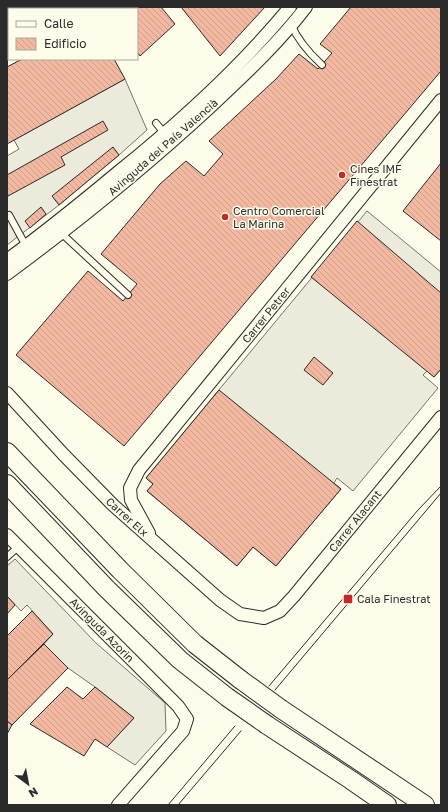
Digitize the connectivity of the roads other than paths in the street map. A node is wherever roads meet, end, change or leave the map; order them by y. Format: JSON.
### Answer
{"nodes":[{"id":1,"x":306,"y":7,"type":"edge"},
{"id":2,"x":289,"y":9,"type":"edge"},
{"id":3,"x":292,"y":25,"type":"junction"},
{"id":4,"x":322,"y":65,"type":"dead end"},
{"id":5,"x":441,"y":100,"type":"edge"},
{"id":6,"x":156,"y":123,"type":"dead end"},
{"id":7,"x":165,"y":134,"type":"junction"},
{"id":8,"x":9,"y":215,"type":"dead end"},
{"id":9,"x":57,"y":229,"type":"junction"},
{"id":10,"x":26,"y":246,"type":"junction"},
{"id":11,"x":7,"y":260,"type":"edge"},
{"id":12,"x":7,"y":274,"type":"edge"},
{"id":13,"x":128,"y":295,"type":"dead end"},
{"id":14,"x":7,"y":393,"type":"edge"},
{"id":15,"x":441,"y":417,"type":"edge"},
{"id":16,"x":7,"y":452,"type":"edge"},
{"id":17,"x":7,"y":484,"type":"edge"},
{"id":18,"x":7,"y":535,"type":"edge"},
{"id":19,"x":152,"y":540,"type":"junction"},
{"id":20,"x":18,"y":547,"type":"junction"},
{"id":21,"x":7,"y":557,"type":"edge"},
{"id":22,"x":264,"y":618,"type":"joint"},
{"id":23,"x":118,"y":805,"type":"edge"},
{"id":24,"x":387,"y":805,"type":"edge"},
{"id":25,"x":425,"y":805,"type":"edge"}],
"edges":[{"from":1,"to":3,"type":"street","name":"Avinguda del País Valencià"},
{"from":2,"to":3,"type":"lane"},
{"from":2,"to":7,"type":"street","name":"Avinguda del País Valencià"},
{"from":3,"to":4,"type":"lane"},
{"from":3,"to":9,"type":"street","name":"Avinguda del País Valencià"},
{"from":5,"to":19,"type":"street","name":"Carrer Petrer"},
{"from":6,"to":7,"type":"lane"},
{"from":7,"to":9,"type":"street","name":"Avinguda del País Valencià"},
{"from":8,"to":10,"type":"lane"},
{"from":9,"to":10,"type":"street","name":"Avinguda del País Valencià"},
{"from":9,"to":12,"type":"street","name":"Avinguda del País Valencià"},
{"from":9,"to":13,"type":"lane"},
{"from":10,"to":11,"type":"street","name":"Avinguda del País Valencià"},
{"from":14,"to":19,"type":"street","name":"Carrer Elx"},
{"from":15,"to":22,"type":"street","name":"Carrer Alacant"},
{"from":16,"to":25,"type":"main road","bridge":true},
{"from":17,"to":24,"type":"main road","bridge":true},
{"from":18,"to":20,"type":"street","name":"Avinguda Azorin"},
{"from":19,"to":22,"type":"street","name":"Carrer Elx"},
{"from":20,"to":21,"type":"lane"},
{"from":20,"to":23,"type":"street","name":"Avinguda Azorin"}]}
